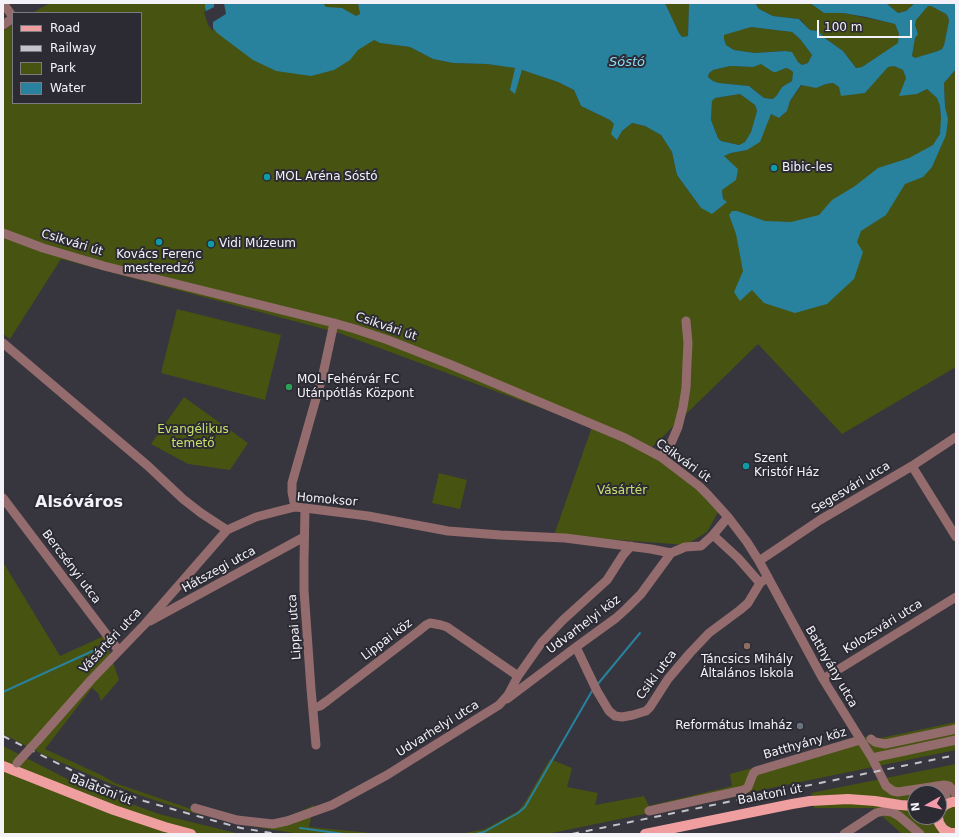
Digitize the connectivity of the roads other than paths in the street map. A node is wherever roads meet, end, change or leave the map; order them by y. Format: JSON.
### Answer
{"nodes":[{"id":1,"x":3,"y":3,"type":"edge"},
{"id":2,"x":12,"y":16,"type":"edge"},
{"id":3,"x":12,"y":18,"type":"edge"},
{"id":4,"x":3,"y":25,"type":"edge"},
{"id":5,"x":3,"y":233,"type":"edge"},
{"id":6,"x":686,"y":321,"type":"dead end"},
{"id":7,"x":334,"y":323,"type":"junction"},
{"id":8,"x":3,"y":343,"type":"edge"},
{"id":9,"x":956,"y":438,"type":"edge"},
{"id":10,"x":661,"y":457,"type":"junction"},
{"id":11,"x":912,"y":466,"type":"junction"},
{"id":12,"x":3,"y":498,"type":"edge"},
{"id":13,"x":300,"y":508,"type":"junction"},
{"id":14,"x":728,"y":516,"type":"junction"},
{"id":15,"x":227,"y":530,"type":"junction"},
{"id":16,"x":713,"y":535,"type":"junction"},
{"id":17,"x":304,"y":537,"type":"junction"},
{"id":18,"x":956,"y":537,"type":"edge"},
{"id":19,"x":631,"y":546,"type":"junction"},
{"id":20,"x":671,"y":553,"type":"junction"},
{"id":21,"x":759,"y":561,"type":"junction"},
{"id":22,"x":764,"y":580,"type":"junction"},
{"id":23,"x":956,"y":597,"type":"edge"},
{"id":24,"x":145,"y":624,"type":"junction"},
{"id":25,"x":576,"y":647,"type":"junction"},
{"id":26,"x":119,"y":651,"type":"junction"},
{"id":27,"x":518,"y":676,"type":"junction"},
{"id":28,"x":823,"y":679,"type":"junction"},
{"id":29,"x":499,"y":705,"type":"junction"},
{"id":30,"x":313,"y":708,"type":"junction"},
{"id":31,"x":956,"y":728,"type":"edge"},
{"id":32,"x":872,"y":739,"type":"dead end"},
{"id":33,"x":860,"y":740,"type":"junction"},
{"id":34,"x":956,"y":740,"type":"edge"},
{"id":35,"x":316,"y":745,"type":"dead end"},
{"id":36,"x":872,"y":758,"type":"junction"},
{"id":37,"x":11,"y":766,"type":"edge"},
{"id":38,"x":947,"y":786,"type":"edge"},
{"id":39,"x":907,"y":791,"type":"edge"},
{"id":40,"x":956,"y":795,"type":"edge"},
{"id":41,"x":956,"y":802,"type":"edge"},
{"id":42,"x":900,"y":804,"type":"junction"},
{"id":43,"x":907,"y":805,"type":"edge"},
{"id":44,"x":907,"y":807,"type":"edge"},
{"id":45,"x":947,"y":807,"type":"edge"},
{"id":46,"x":195,"y":808,"type":"dead end"},
{"id":47,"x":649,"y":811,"type":"dead end"},
{"id":48,"x":943,"y":825,"type":"edge"},
{"id":49,"x":191,"y":834,"type":"edge"},
{"id":50,"x":645,"y":834,"type":"edge"},
{"id":51,"x":844,"y":834,"type":"edge"},
{"id":52,"x":920,"y":834,"type":"edge"},
{"id":53,"x":954,"y":834,"type":"edge"}],
"edges":[{"from":1,"to":2,"type":"street"},
{"from":3,"to":4,"type":"street"},
{"from":5,"to":7,"type":"street","name":"Csikvári út"},
{"from":6,"to":10,"type":"street"},
{"from":7,"to":10,"type":"street","name":"Csikvári út"},
{"from":7,"to":13,"type":"street","name":"Lippai utca"},
{"from":8,"to":15,"type":"street"},
{"from":9,"to":11,"type":"street","name":"Segesvári utca"},
{"from":10,"to":14,"type":"street","name":"Csikvári út"},
{"from":11,"to":18,"type":"street"},
{"from":11,"to":21,"type":"street","name":"Segesvári utca"},
{"from":12,"to":26,"type":"street","name":"Bercsényi utca"},
{"from":13,"to":15,"type":"street","name":"Homoksor"},
{"from":13,"to":17,"type":"street","name":"Lippai utca"},
{"from":13,"to":19,"type":"street","name":"Homoksor"},
{"from":14,"to":16,"type":"street","name":"Homoksor"},
{"from":14,"to":21,"type":"street","name":"Batthyány utca"},
{"from":15,"to":24,"type":"street","name":"Vásártéri utca"},
{"from":16,"to":20,"type":"street","name":"Homoksor"},
{"from":16,"to":22,"type":"street"},
{"from":17,"to":24,"type":"street","name":"Hátszegi utca"},
{"from":17,"to":30,"type":"street","name":"Lippai utca"},
{"from":19,"to":20,"type":"street","name":"Homoksor"},
{"from":19,"to":27,"type":"street","name":"Udvarhelyi utca"},
{"from":20,"to":25,"type":"street","name":"Udvarhelyi köz"},
{"from":21,"to":22,"type":"street","name":"Batthyány utca"},
{"from":22,"to":25,"type":"street","name":"Csiki utca"},
{"from":22,"to":28,"type":"street","name":"Batthyány utca"},
{"from":23,"to":28,"type":"street","name":"Kolozsvári utca"},
{"from":24,"to":26,"type":"street","name":"Vásártéri utca"},
{"from":25,"to":29,"type":"street","name":"Udvarhelyi köz"},
{"from":26,"to":37,"type":"street","name":"Vásártéri utca","bridge":true},
{"from":27,"to":29,"type":"street","name":"Udvarhelyi utca"},
{"from":27,"to":30,"type":"street","name":"Lippai köz"},
{"from":28,"to":33,"type":"street","name":"Batthyány utca"},
{"from":29,"to":46,"type":"street","name":"Udvarhelyi utca"},
{"from":30,"to":35,"type":"street","name":"Lippai utca"},
{"from":31,"to":32,"type":"street"},
{"from":33,"to":36,"type":"street","name":"Batthyány utca"},
{"from":33,"to":47,"type":"street","name":"Batthyány köz"},
{"from":34,"to":36,"type":"street"},
{"from":36,"to":39,"type":"street","name":"Batthyány utca"},
{"from":37,"to":49,"type":"main road","name":"Balatoni út"},
{"from":38,"to":40,"type":"street","name":"Batthyány utca"},
{"from":41,"to":45,"type":"main road"},
{"from":42,"to":43,"type":"main road","name":"Balatoni út"},
{"from":42,"to":44,"type":"main road","name":"Balatoni út"},
{"from":42,"to":50,"type":"main road","name":"Balatoni út"},
{"from":48,"to":53,"type":"main road"},
{"from":51,"to":52,"type":"street"}]}
